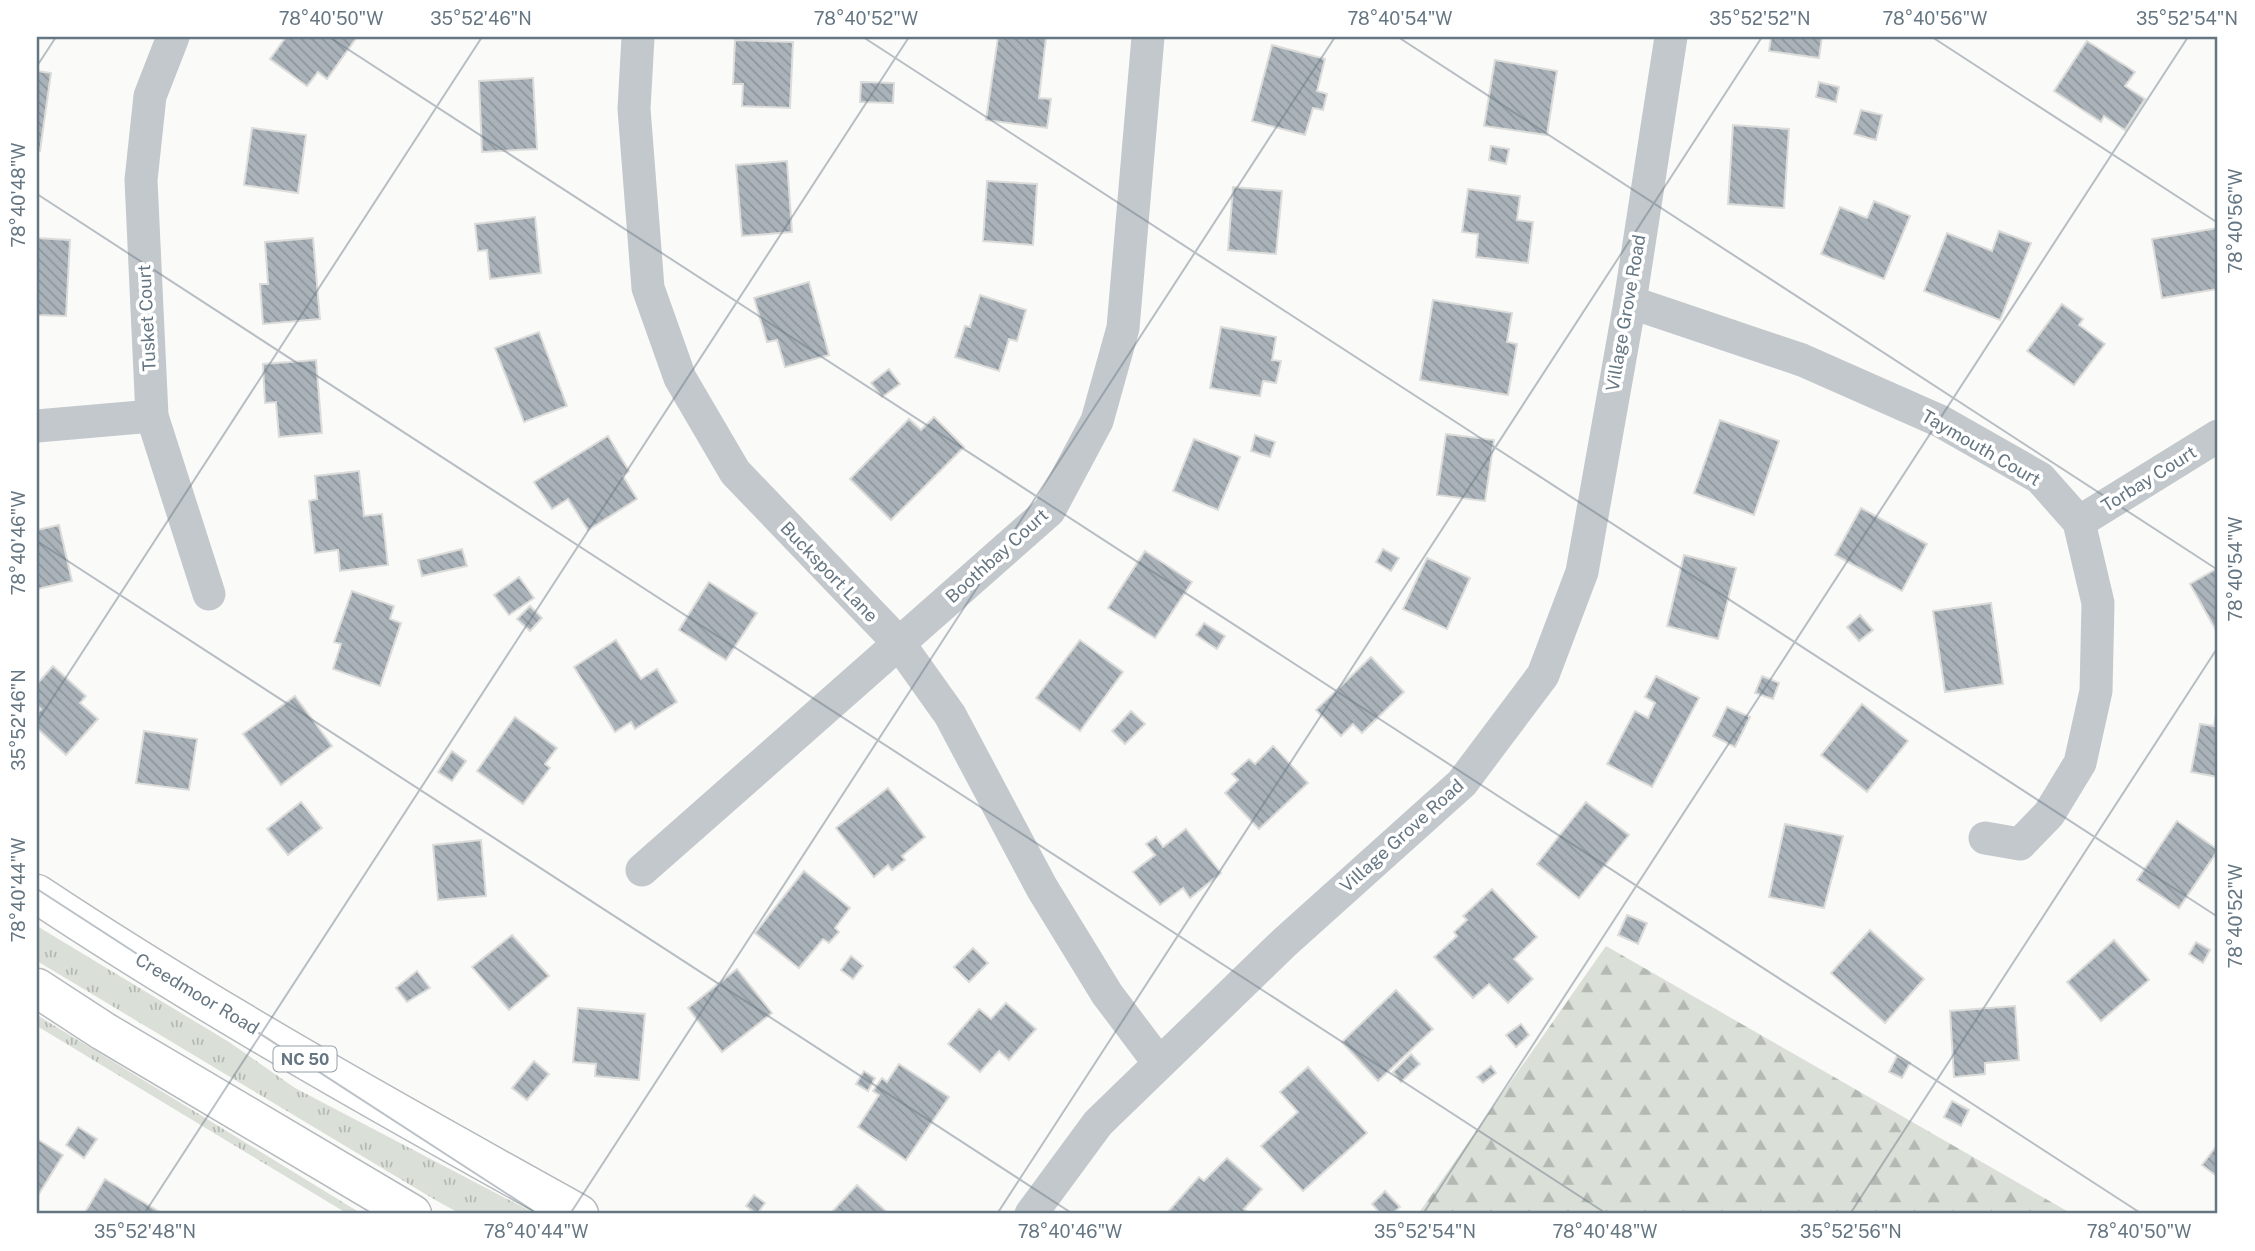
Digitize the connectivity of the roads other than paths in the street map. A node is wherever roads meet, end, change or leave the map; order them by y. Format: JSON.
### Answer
{"nodes":[{"id":1,"x":173,"y":37,"type":"edge"},
{"id":2,"x":638,"y":37,"type":"edge"},
{"id":3,"x":1148,"y":37,"type":"edge"},
{"id":4,"x":1671,"y":37,"type":"edge"},
{"id":5,"x":1630,"y":302,"type":"junction"},
{"id":6,"x":152,"y":416,"type":"junction"},
{"id":7,"x":37,"y":426,"type":"edge"},
{"id":8,"x":2218,"y":436,"type":"edge"},
{"id":9,"x":2079,"y":522,"type":"junction"},
{"id":10,"x":209,"y":594,"type":"dead end"},
{"id":11,"x":898,"y":642,"type":"junction"},
{"id":12,"x":1985,"y":838,"type":"dead end"},
{"id":13,"x":642,"y":870,"type":"dead end"},
{"id":14,"x":37,"y":894,"type":"edge"},
{"id":15,"x":37,"y":988,"type":"edge"},
{"id":16,"x":1159,"y":1063,"type":"junction"},
{"id":17,"x":412,"y":1214,"type":"edge"},
{"id":18,"x":579,"y":1214,"type":"edge"},
{"id":19,"x":1031,"y":1214,"type":"edge"}],
"edges":[{"from":1,"to":6,"type":"street","name":"Tusket Court"},
{"from":2,"to":11,"type":"street","name":"Bucksport Lane"},
{"from":3,"to":11,"type":"street","name":"Boothbay Court"},
{"from":4,"to":5,"type":"street","name":"Village Grove Road"},
{"from":5,"to":9,"type":"street","name":"Taymouth Court"},
{"from":5,"to":16,"type":"street","name":"Village Grove Road"},
{"from":6,"to":7,"type":"street"},
{"from":6,"to":10,"type":"street","name":"Tusket Court"},
{"from":8,"to":9,"type":"street","name":"Torbay Court"},
{"from":9,"to":12,"type":"street","name":"Taymouth Court"},
{"from":11,"to":13,"type":"street","name":"Boothbay Court"},
{"from":11,"to":16,"type":"street","name":"Bucksport Lane"},
{"from":14,"to":18,"type":"main road","name":"Creedmoor Road","number":"NC 50"},
{"from":15,"to":17,"type":"main road"},
{"from":16,"to":19,"type":"street","name":"Village Grove Road"}]}
